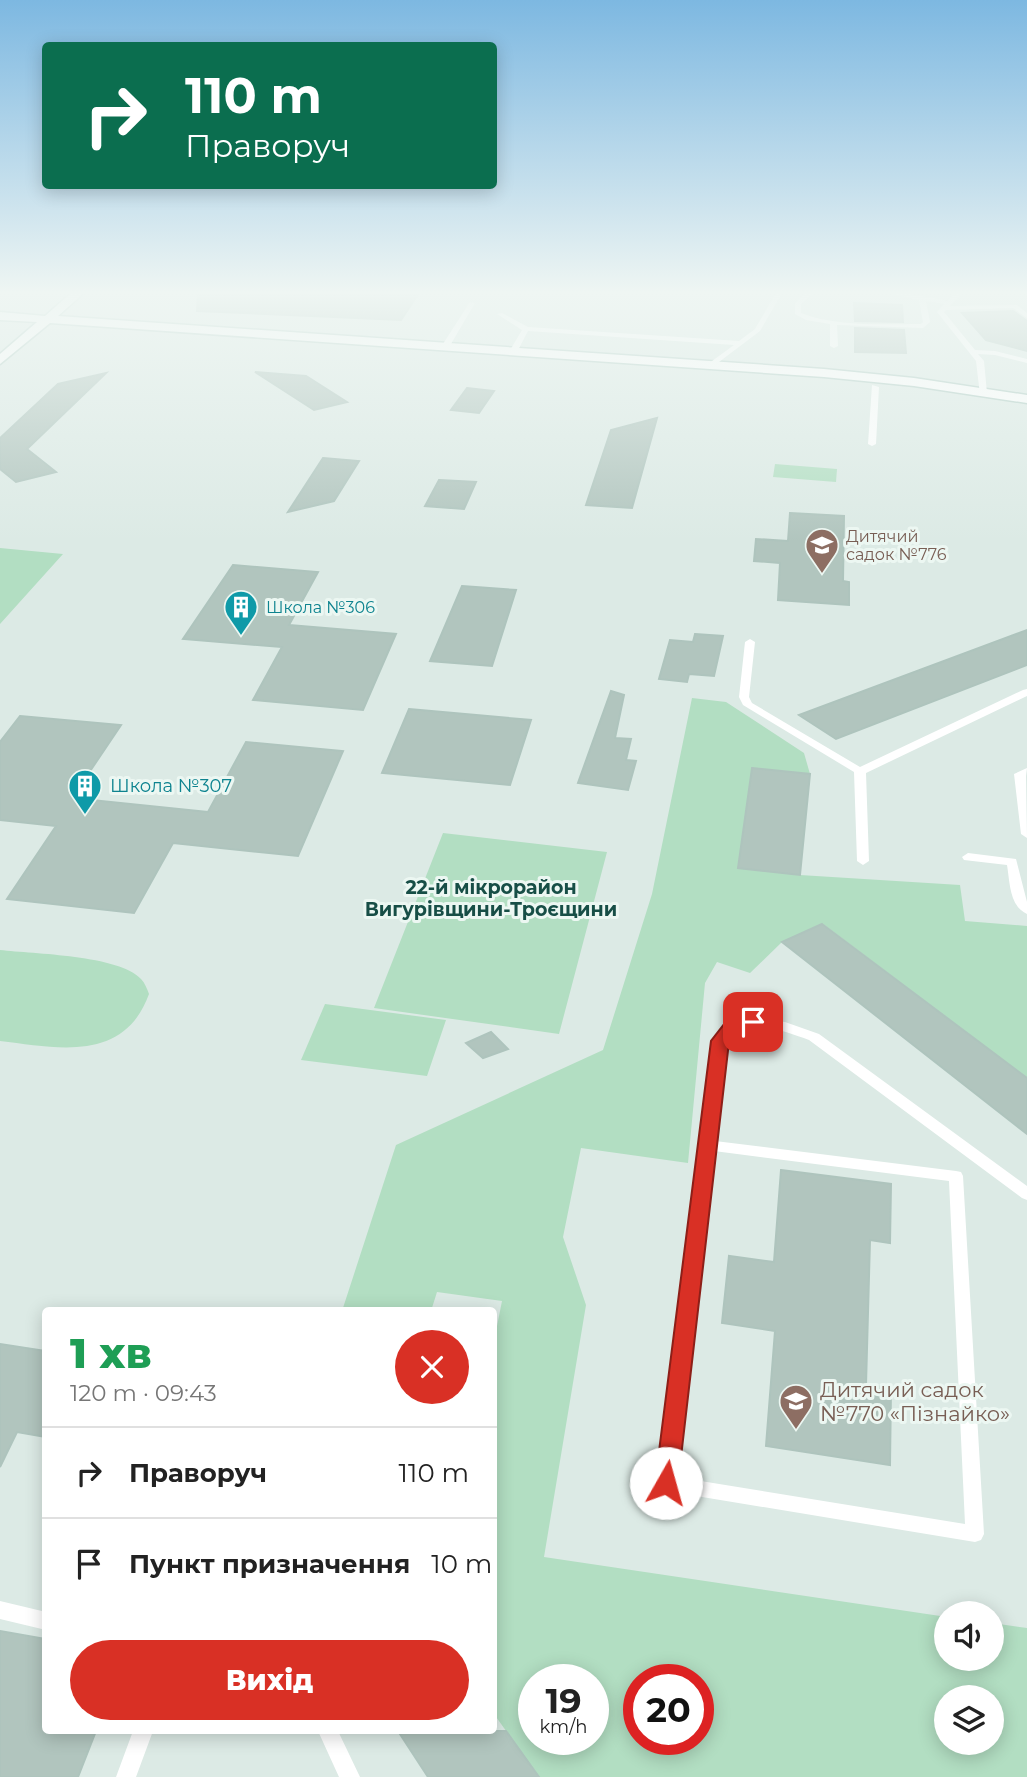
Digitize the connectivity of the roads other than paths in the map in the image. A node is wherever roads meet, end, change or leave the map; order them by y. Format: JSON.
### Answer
{"nodes":[{"id":1,"x":732,"y":376,"type":"edge"},
{"id":2,"x":849,"y":376,"type":"edge"},
{"id":3,"x":981,"y":376,"type":"edge"},
{"id":4,"x":876,"y":387,"type":"junction"},
{"id":5,"x":983,"y":393,"type":"junction"},
{"id":6,"x":1027,"y":399,"type":"edge"},
{"id":7,"x":1027,"y":407,"type":"edge"},
{"id":8,"x":872,"y":444,"type":"dead end"},
{"id":9,"x":750,"y":642,"type":"dead end"},
{"id":10,"x":1027,"y":692,"type":"edge"},
{"id":11,"x":860,"y":771,"type":"junction"},
{"id":12,"x":1027,"y":771,"type":"edge"},
{"id":13,"x":1027,"y":834,"type":"edge"},
{"id":14,"x":968,"y":857,"type":"dead end"},
{"id":15,"x":863,"y":861,"type":"dead end"},
{"id":16,"x":1027,"y":910,"type":"edge"},
{"id":17,"x":705,"y":1145,"type":"junction"},
{"id":18,"x":1027,"y":1194,"type":"edge"},
{"id":19,"x":0,"y":1610,"type":"edge"},
{"id":20,"x":42,"y":1620,"type":"edge"},
{"id":21,"x":142,"y":1734,"type":"edge"},
{"id":22,"x":329,"y":1734,"type":"edge"},
{"id":23,"x":127,"y":1777,"type":"edge"},
{"id":24,"x":350,"y":1777,"type":"edge"}],
"edges":[{"from":1,"to":4,"type":"street"},
{"from":2,"to":5,"type":"street"},
{"from":3,"to":5,"type":"lane"},
{"from":4,"to":7,"type":"street"},
{"from":4,"to":8,"type":"lane"},
{"from":5,"to":6,"type":"street"},
{"from":9,"to":11,"type":"lane"},
{"from":10,"to":11,"type":"lane"},
{"from":11,"to":15,"type":"lane"},
{"from":12,"to":13,"type":"lane"},
{"from":14,"to":16,"type":"lane"},
{"from":17,"to":17,"type":"lane"},
{"from":17,"to":18,"type":"lane"},
{"from":19,"to":20,"type":"lane"},
{"from":21,"to":23,"type":"lane"},
{"from":22,"to":24,"type":"lane"}]}
